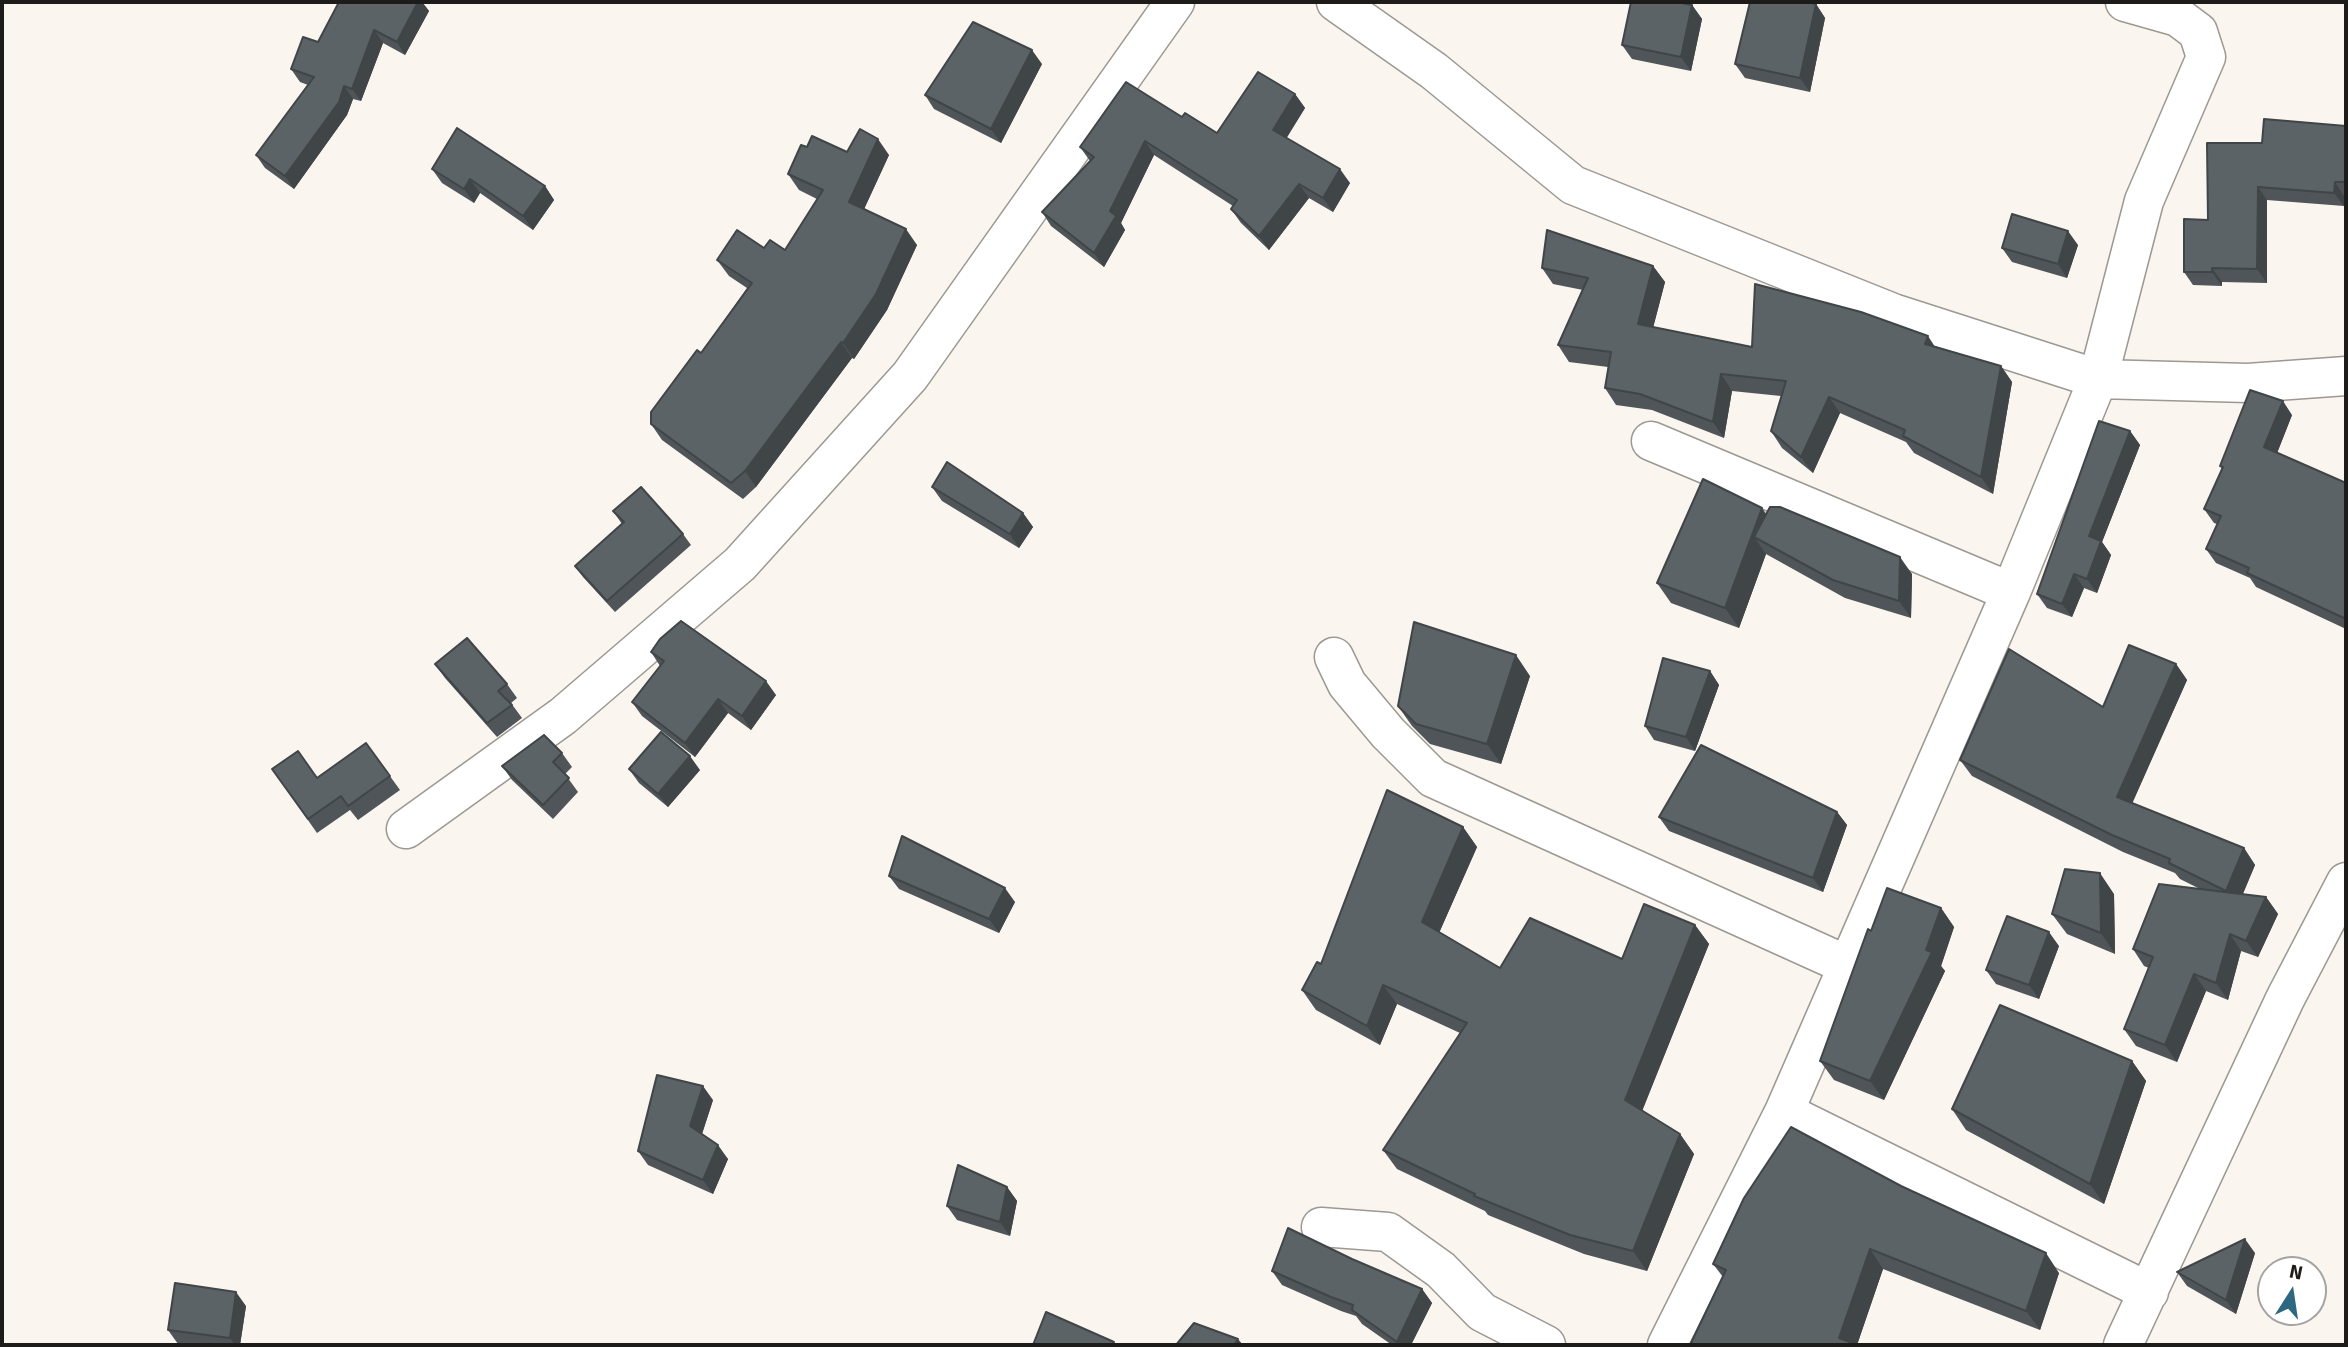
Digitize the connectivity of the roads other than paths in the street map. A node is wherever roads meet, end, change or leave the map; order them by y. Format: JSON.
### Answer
{"nodes":[{"id":1,"x":1175,"y":2,"type":"edge"},
{"id":2,"x":1336,"y":2,"type":"edge"},
{"id":3,"x":2125,"y":2,"type":"edge"},
{"id":4,"x":2346,"y":376,"type":"edge"},
{"id":5,"x":2098,"y":379,"type":"junction"},
{"id":6,"x":1651,"y":442,"type":"dead end"},
{"id":7,"x":2011,"y":592,"type":"junction"},
{"id":8,"x":1334,"y":657,"type":"dead end"},
{"id":9,"x":406,"y":829,"type":"dead end"},
{"id":10,"x":2346,"y":882,"type":"edge"},
{"id":11,"x":1849,"y":966,"type":"junction"},
{"id":12,"x":1784,"y":1112,"type":"junction"},
{"id":13,"x":1321,"y":1227,"type":"dead end"},
{"id":14,"x":2149,"y":1293,"type":"junction"},
{"id":15,"x":1546,"y":1345,"type":"edge"},
{"id":16,"x":1667,"y":1345,"type":"edge"},
{"id":17,"x":2123,"y":1345,"type":"edge"}],
"edges":[{"from":1,"to":9,"type":"street"},
{"from":2,"to":5,"type":"street"},
{"from":3,"to":5,"type":"street"},
{"from":4,"to":5,"type":"street"},
{"from":5,"to":7,"type":"street"},
{"from":6,"to":7,"type":"street"},
{"from":7,"to":11,"type":"street"},
{"from":8,"to":11,"type":"street"},
{"from":10,"to":14,"type":"street"},
{"from":11,"to":12,"type":"street"},
{"from":12,"to":14,"type":"street"},
{"from":12,"to":16,"type":"street"},
{"from":13,"to":15,"type":"street"},
{"from":14,"to":17,"type":"street"}]}
